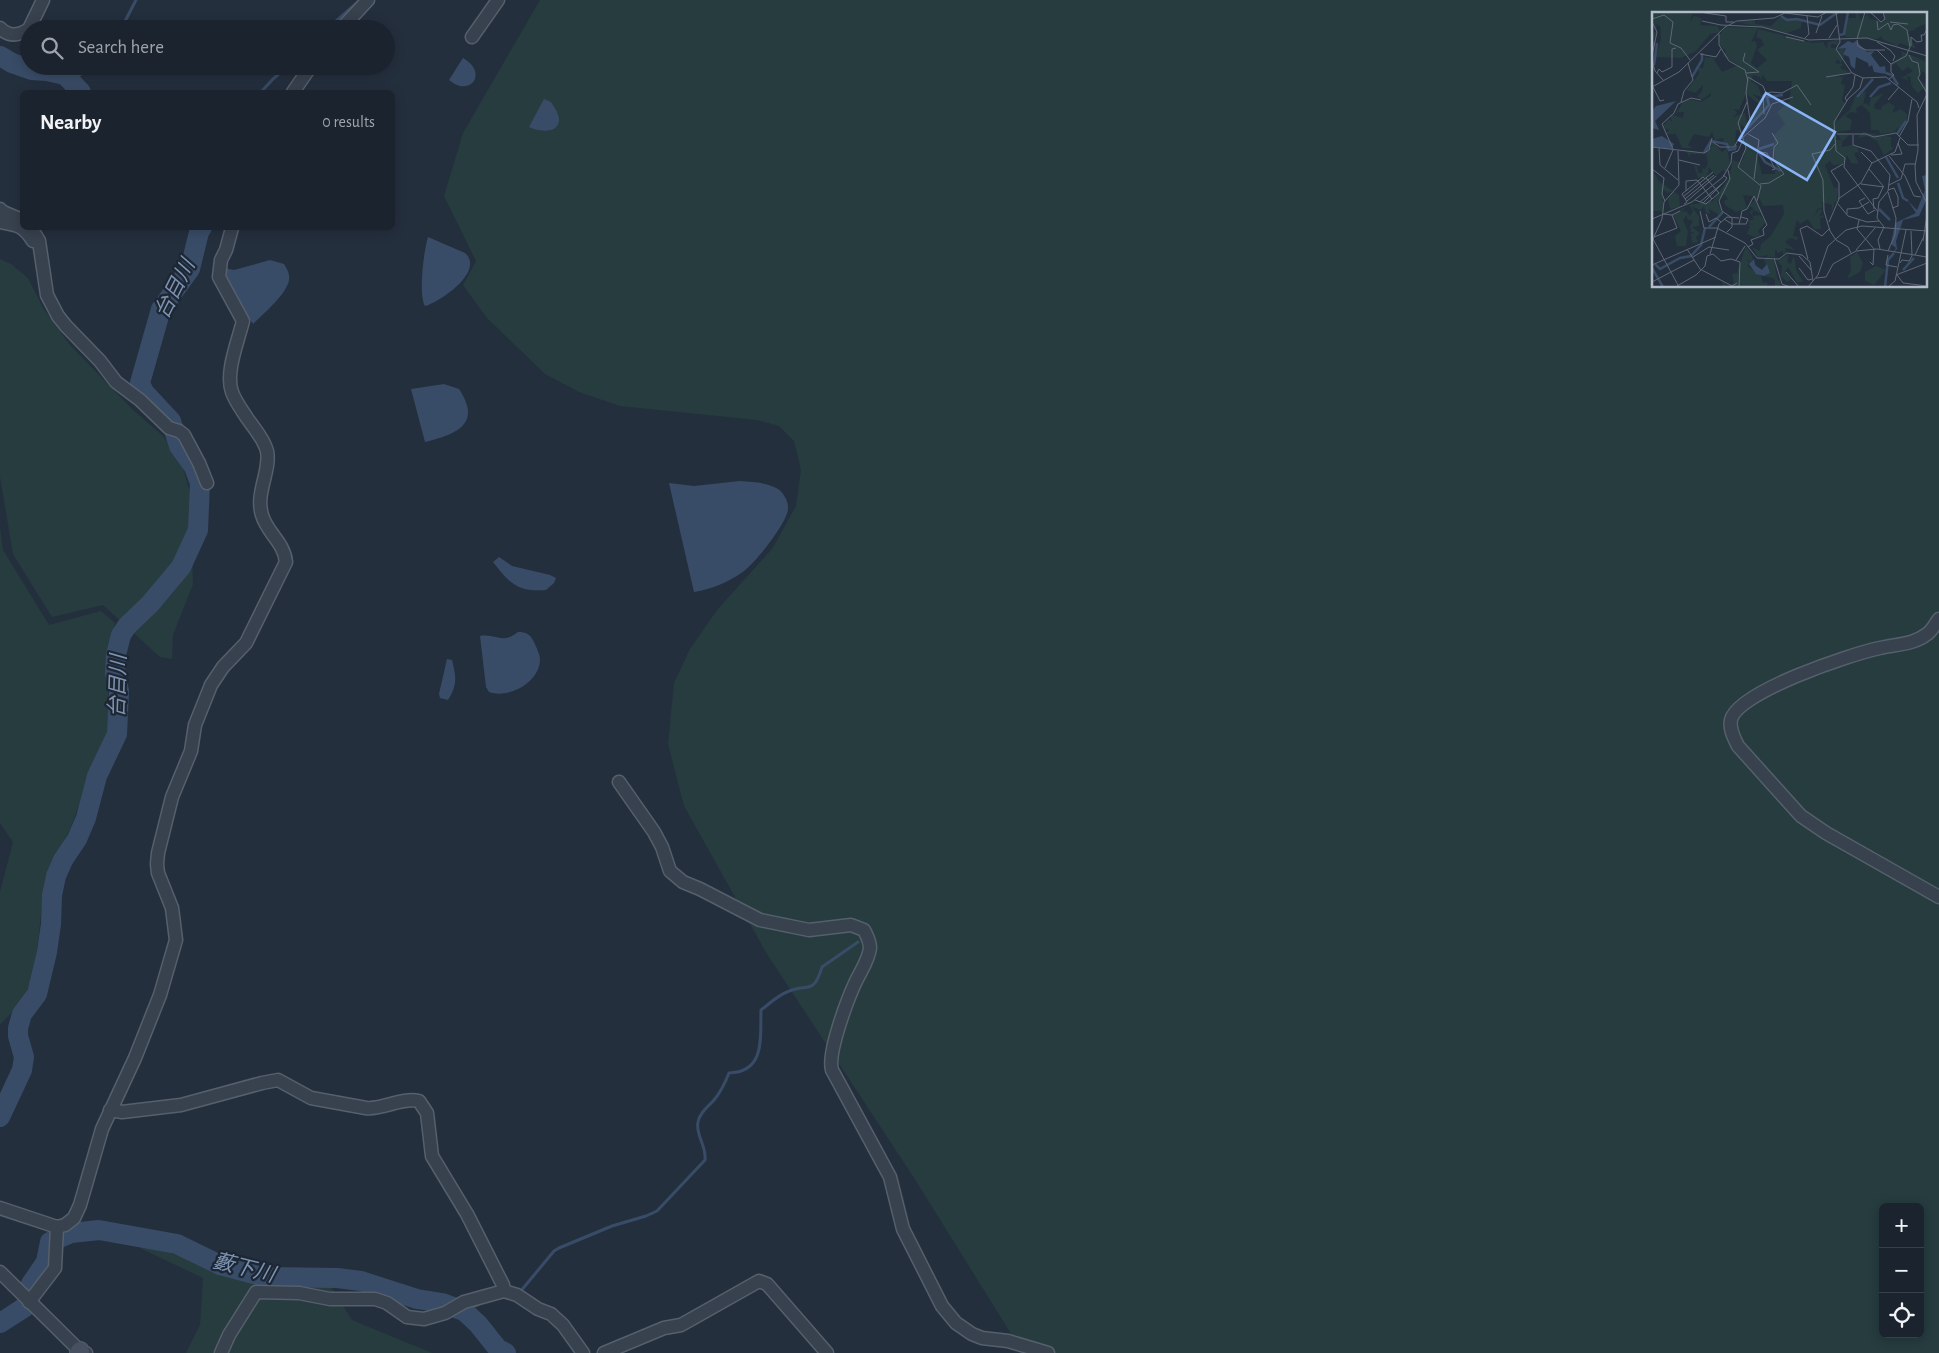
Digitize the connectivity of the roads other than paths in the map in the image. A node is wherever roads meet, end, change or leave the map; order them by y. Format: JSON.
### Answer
{"nodes":[{"id":1,"x":43,"y":0,"type":"edge"},
{"id":2,"x":368,"y":0,"type":"edge"},
{"id":3,"x":498,"y":0,"type":"edge"},
{"id":4,"x":33,"y":20,"type":"edge"},
{"id":5,"x":349,"y":20,"type":"edge"},
{"id":6,"x":0,"y":28,"type":"edge"},
{"id":7,"x":20,"y":34,"type":"edge"},
{"id":8,"x":472,"y":37,"type":"dead end"},
{"id":9,"x":305,"y":75,"type":"edge"},
{"id":10,"x":294,"y":90,"type":"edge"},
{"id":11,"x":0,"y":209,"type":"edge"},
{"id":12,"x":20,"y":219,"type":"edge"},
{"id":13,"x":0,"y":222,"type":"edge"},
{"id":14,"x":20,"y":227,"type":"edge"},
{"id":15,"x":24,"y":230,"type":"edge"},
{"id":16,"x":32,"y":230,"type":"edge"},
{"id":17,"x":231,"y":230,"type":"edge"},
{"id":18,"x":42,"y":256,"type":"junction"},
{"id":19,"x":207,"y":483,"type":"dead end"},
{"id":20,"x":1939,"y":619,"type":"edge"},
{"id":21,"x":618,"y":782,"type":"dead end"},
{"id":22,"x":1939,"y":897,"type":"edge"},
{"id":23,"x":110,"y":1110,"type":"junction"},
{"id":24,"x":0,"y":1208,"type":"edge"},
{"id":25,"x":57,"y":1233,"type":"junction"},
{"id":26,"x":0,"y":1272,"type":"edge"},
{"id":27,"x":504,"y":1291,"type":"junction"},
{"id":28,"x":30,"y":1302,"type":"junction"},
{"id":29,"x":82,"y":1352,"type":"edge"},
{"id":30,"x":221,"y":1353,"type":"edge"},
{"id":31,"x":583,"y":1353,"type":"edge"},
{"id":32,"x":604,"y":1353,"type":"edge"},
{"id":33,"x":827,"y":1353,"type":"edge"},
{"id":34,"x":1048,"y":1353,"type":"edge"}],
"edges":[{"from":1,"to":4,"type":"street"},
{"from":2,"to":5,"type":"street"},
{"from":3,"to":8,"type":"street"},
{"from":6,"to":7,"type":"street"},
{"from":9,"to":10,"type":"street"},
{"from":11,"to":12,"type":"street"},
{"from":13,"to":14,"type":"street"},
{"from":15,"to":18,"type":"street"},
{"from":16,"to":18,"type":"street"},
{"from":17,"to":23,"type":"street"},
{"from":18,"to":19,"type":"street"},
{"from":20,"to":22,"type":"street"},
{"from":21,"to":34,"type":"street"},
{"from":23,"to":25,"type":"street"},
{"from":23,"to":27,"type":"street"},
{"from":24,"to":25,"type":"street"},
{"from":25,"to":28,"type":"street"},
{"from":26,"to":28,"type":"street"},
{"from":27,"to":30,"type":"street"},
{"from":27,"to":31,"type":"street"},
{"from":28,"to":29,"type":"street"},
{"from":32,"to":33,"type":"street"}]}
